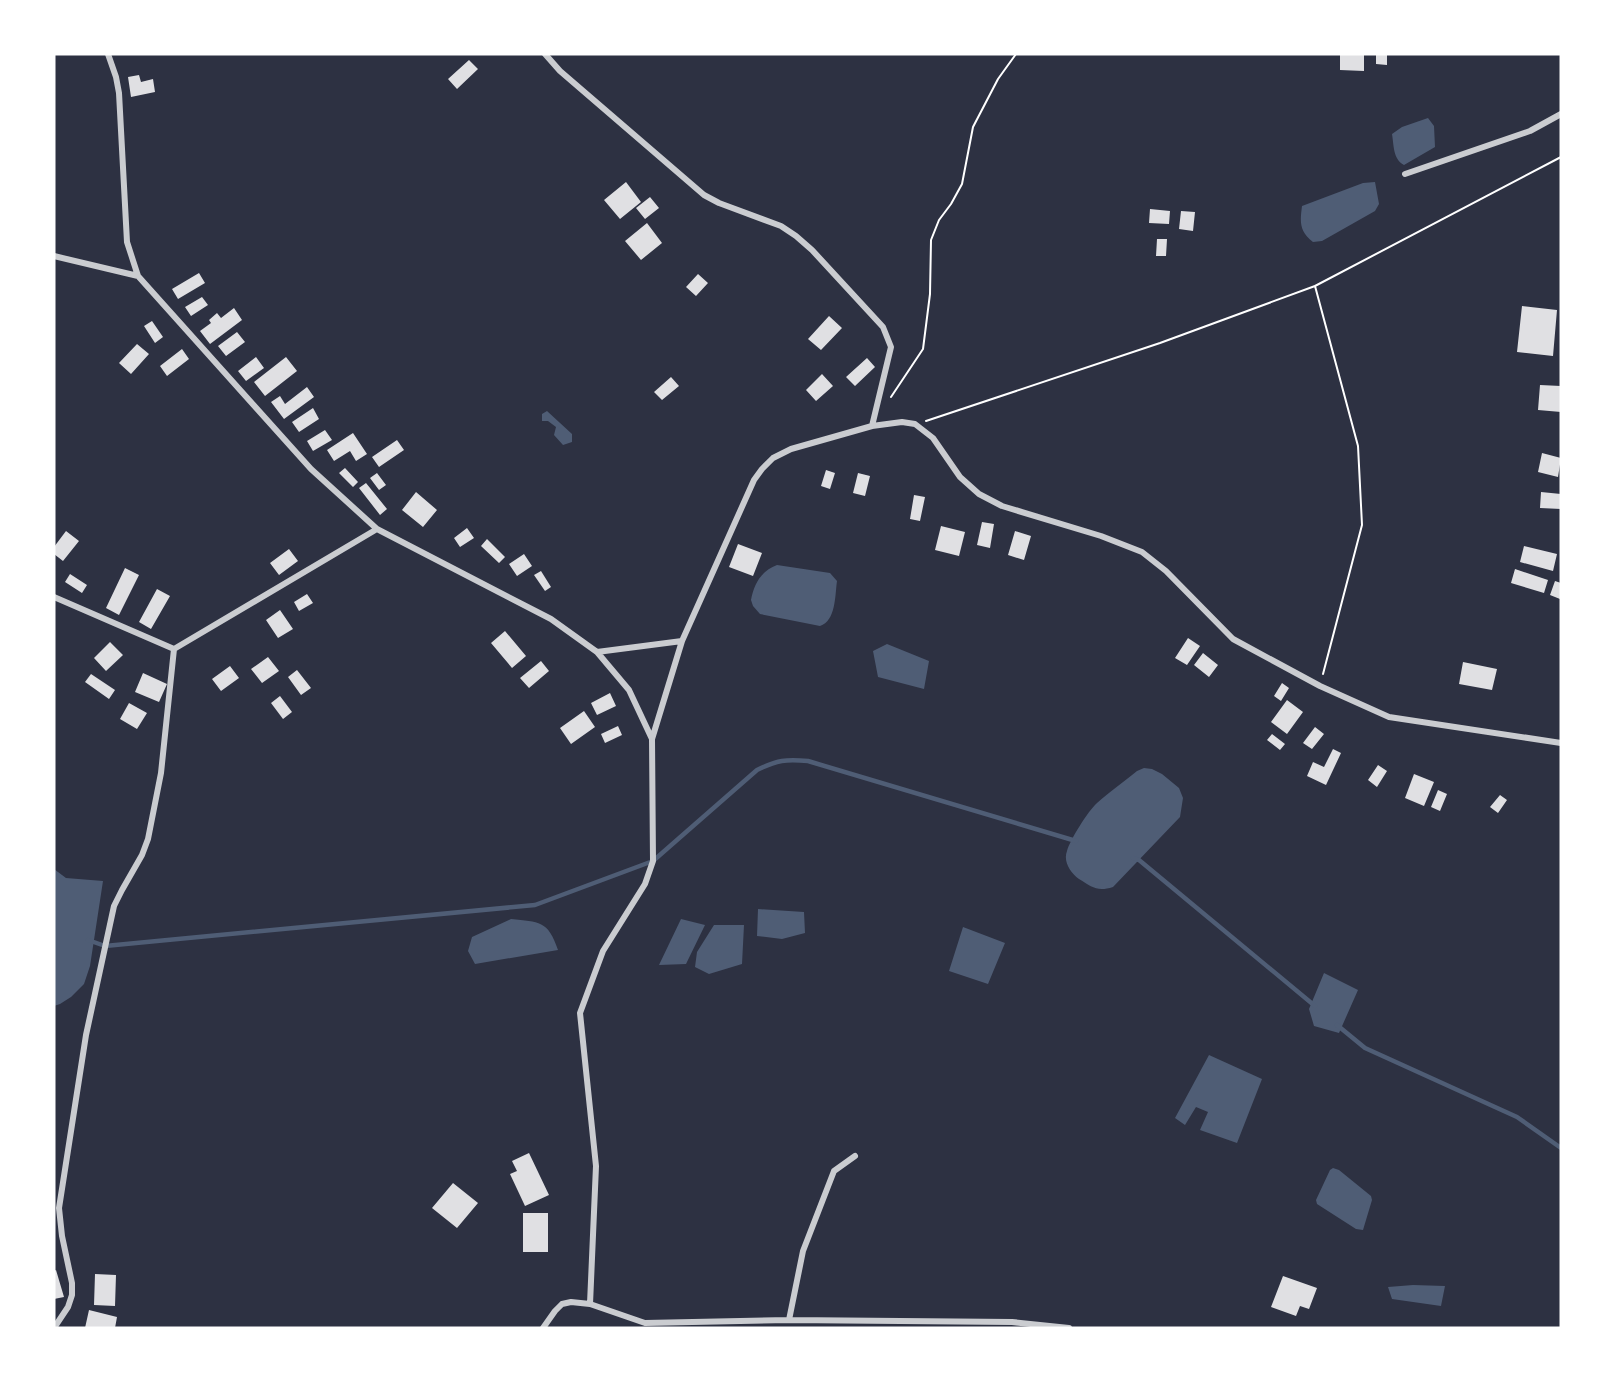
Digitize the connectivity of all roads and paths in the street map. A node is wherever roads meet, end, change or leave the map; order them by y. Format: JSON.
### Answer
{"nodes":[{"id":1,"x":108,"y":54,"type":"edge"},
{"id":2,"x":545,"y":54,"type":"edge"},
{"id":3,"x":1016,"y":54,"type":"edge"},
{"id":4,"x":1561,"y":114,"type":"edge"},
{"id":5,"x":1561,"y":157,"type":"edge"},
{"id":6,"x":1405,"y":174,"type":"dead end"},
{"id":7,"x":54,"y":256,"type":"edge"},
{"id":8,"x":138,"y":276,"type":"junction"},
{"id":9,"x":1316,"y":286,"type":"junction"},
{"id":10,"x":891,"y":397,"type":"dead end"},
{"id":11,"x":915,"y":424,"type":"junction"},
{"id":12,"x":872,"y":426,"type":"junction"},
{"id":13,"x":376,"y":529,"type":"junction"},
{"id":14,"x":54,"y":597,"type":"edge"},
{"id":15,"x":682,"y":641,"type":"junction"},
{"id":16,"x":174,"y":649,"type":"junction"},
{"id":17,"x":597,"y":652,"type":"junction"},
{"id":18,"x":1320,"y":686,"type":"junction"},
{"id":19,"x":652,"y":739,"type":"junction"},
{"id":20,"x":1561,"y":743,"type":"edge"},
{"id":21,"x":855,"y":1156,"type":"dead end"},
{"id":22,"x":590,"y":1304,"type":"junction"},
{"id":23,"x":789,"y":1320,"type":"junction"},
{"id":24,"x":644,"y":1325,"type":"edge"},
{"id":25,"x":54,"y":1328,"type":"edge"},
{"id":26,"x":543,"y":1328,"type":"edge"},
{"id":27,"x":1069,"y":1328,"type":"edge"}],
"edges":[{"from":1,"to":8,"type":"street"},
{"from":2,"to":12,"type":"street"},
{"from":3,"to":10,"type":"path"},
{"from":4,"to":6,"type":"street"},
{"from":5,"to":9,"type":"path"},
{"from":7,"to":8,"type":"street"},
{"from":8,"to":13,"type":"street"},
{"from":9,"to":11,"type":"path"},
{"from":9,"to":18,"type":"path"},
{"from":11,"to":12,"type":"street"},
{"from":11,"to":18,"type":"street"},
{"from":12,"to":15,"type":"street"},
{"from":13,"to":16,"type":"street"},
{"from":13,"to":17,"type":"street"},
{"from":14,"to":16,"type":"street"},
{"from":15,"to":17,"type":"street"},
{"from":15,"to":19,"type":"street"},
{"from":16,"to":25,"type":"street"},
{"from":17,"to":19,"type":"street"},
{"from":18,"to":20,"type":"street"},
{"from":19,"to":22,"type":"street"},
{"from":21,"to":23,"type":"street"},
{"from":22,"to":24,"type":"street"},
{"from":22,"to":26,"type":"street"},
{"from":23,"to":24,"type":"street"},
{"from":23,"to":27,"type":"street"}]}
